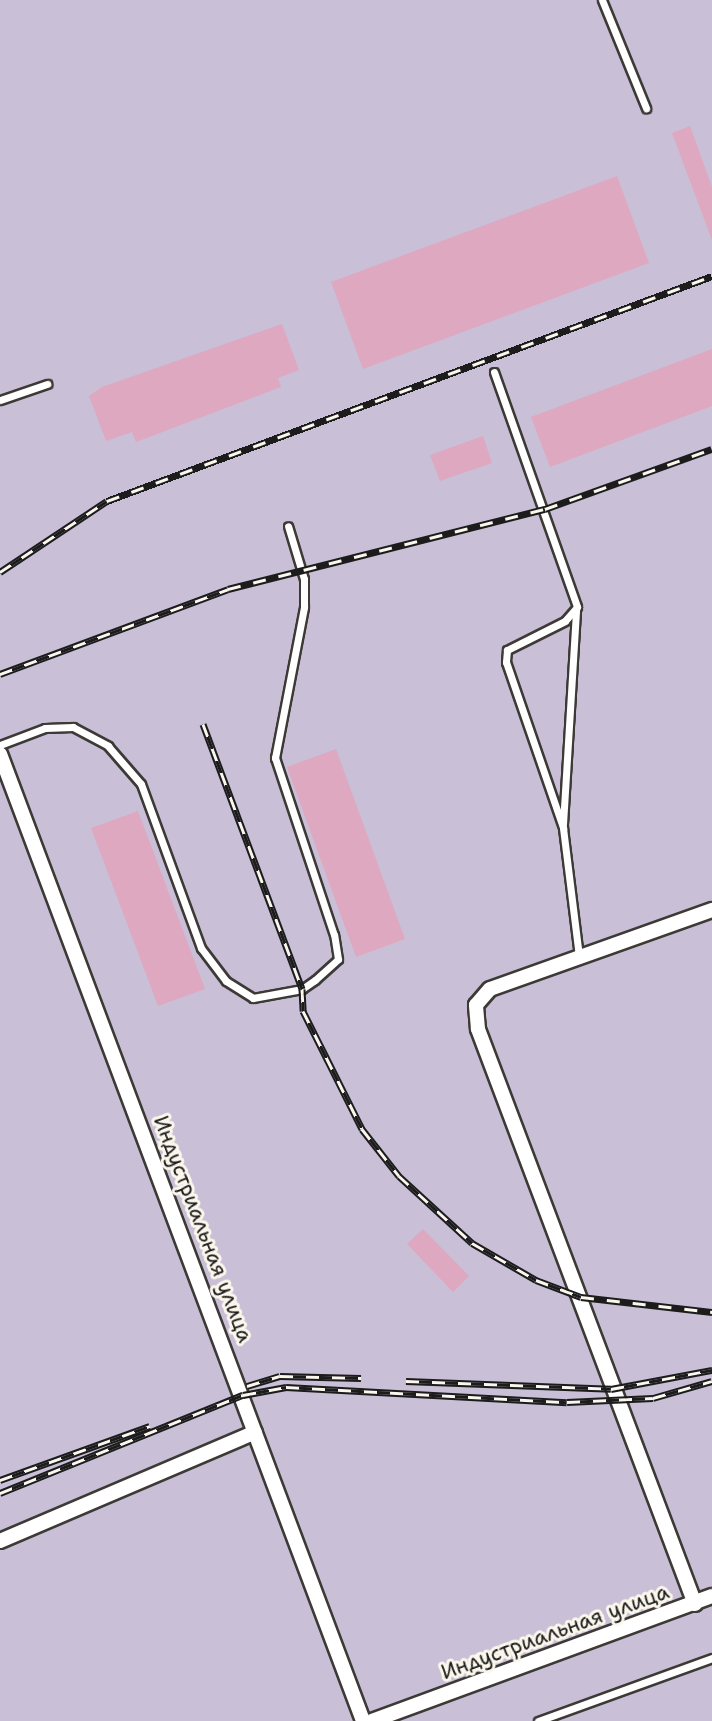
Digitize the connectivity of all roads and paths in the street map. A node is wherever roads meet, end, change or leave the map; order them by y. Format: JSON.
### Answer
{"nodes":[{"id":1,"x":602,"y":0,"type":"edge"},
{"id":2,"x":646,"y":108,"type":"dead end"},
{"id":3,"x":494,"y":372,"type":"dead end"},
{"id":4,"x":47,"y":384,"type":"dead end"},
{"id":5,"x":0,"y":400,"type":"edge"},
{"id":6,"x":288,"y":526,"type":"dead end"},
{"id":7,"x":577,"y":607,"type":"junction"},
{"id":8,"x":0,"y":745,"type":"edge"},
{"id":9,"x":0,"y":754,"type":"edge"},
{"id":10,"x":563,"y":828,"type":"junction"},
{"id":11,"x":712,"y":910,"type":"edge"},
{"id":12,"x":579,"y":957,"type":"junction"},
{"id":13,"x":255,"y":1432,"type":"junction"},
{"id":14,"x":0,"y":1541,"type":"edge"},
{"id":15,"x":712,"y":1596,"type":"edge"},
{"id":16,"x":695,"y":1604,"type":"junction"},
{"id":17,"x":712,"y":1658,"type":"edge"},
{"id":18,"x":363,"y":1721,"type":"edge"},
{"id":19,"x":372,"y":1721,"type":"edge"},
{"id":20,"x":538,"y":1721,"type":"edge"}],
"edges":[{"from":1,"to":2,"type":"lane"},
{"from":3,"to":7,"type":"lane"},
{"from":4,"to":5,"type":"lane"},
{"from":6,"to":8,"type":"lane"},
{"from":7,"to":10,"type":"lane"},
{"from":7,"to":10,"type":"lane"},
{"from":9,"to":13,"type":"street","name":"Индустриальная улица"},
{"from":10,"to":12,"type":"lane"},
{"from":11,"to":12,"type":"street"},
{"from":12,"to":16,"type":"street"},
{"from":13,"to":14,"type":"street"},
{"from":13,"to":18,"type":"street","name":"Индустриальная улица"},
{"from":15,"to":16,"type":"street","name":"Индустриальная улица"},
{"from":16,"to":19,"type":"street","name":"Индустриальная улица"},
{"from":17,"to":20,"type":"lane"}]}
